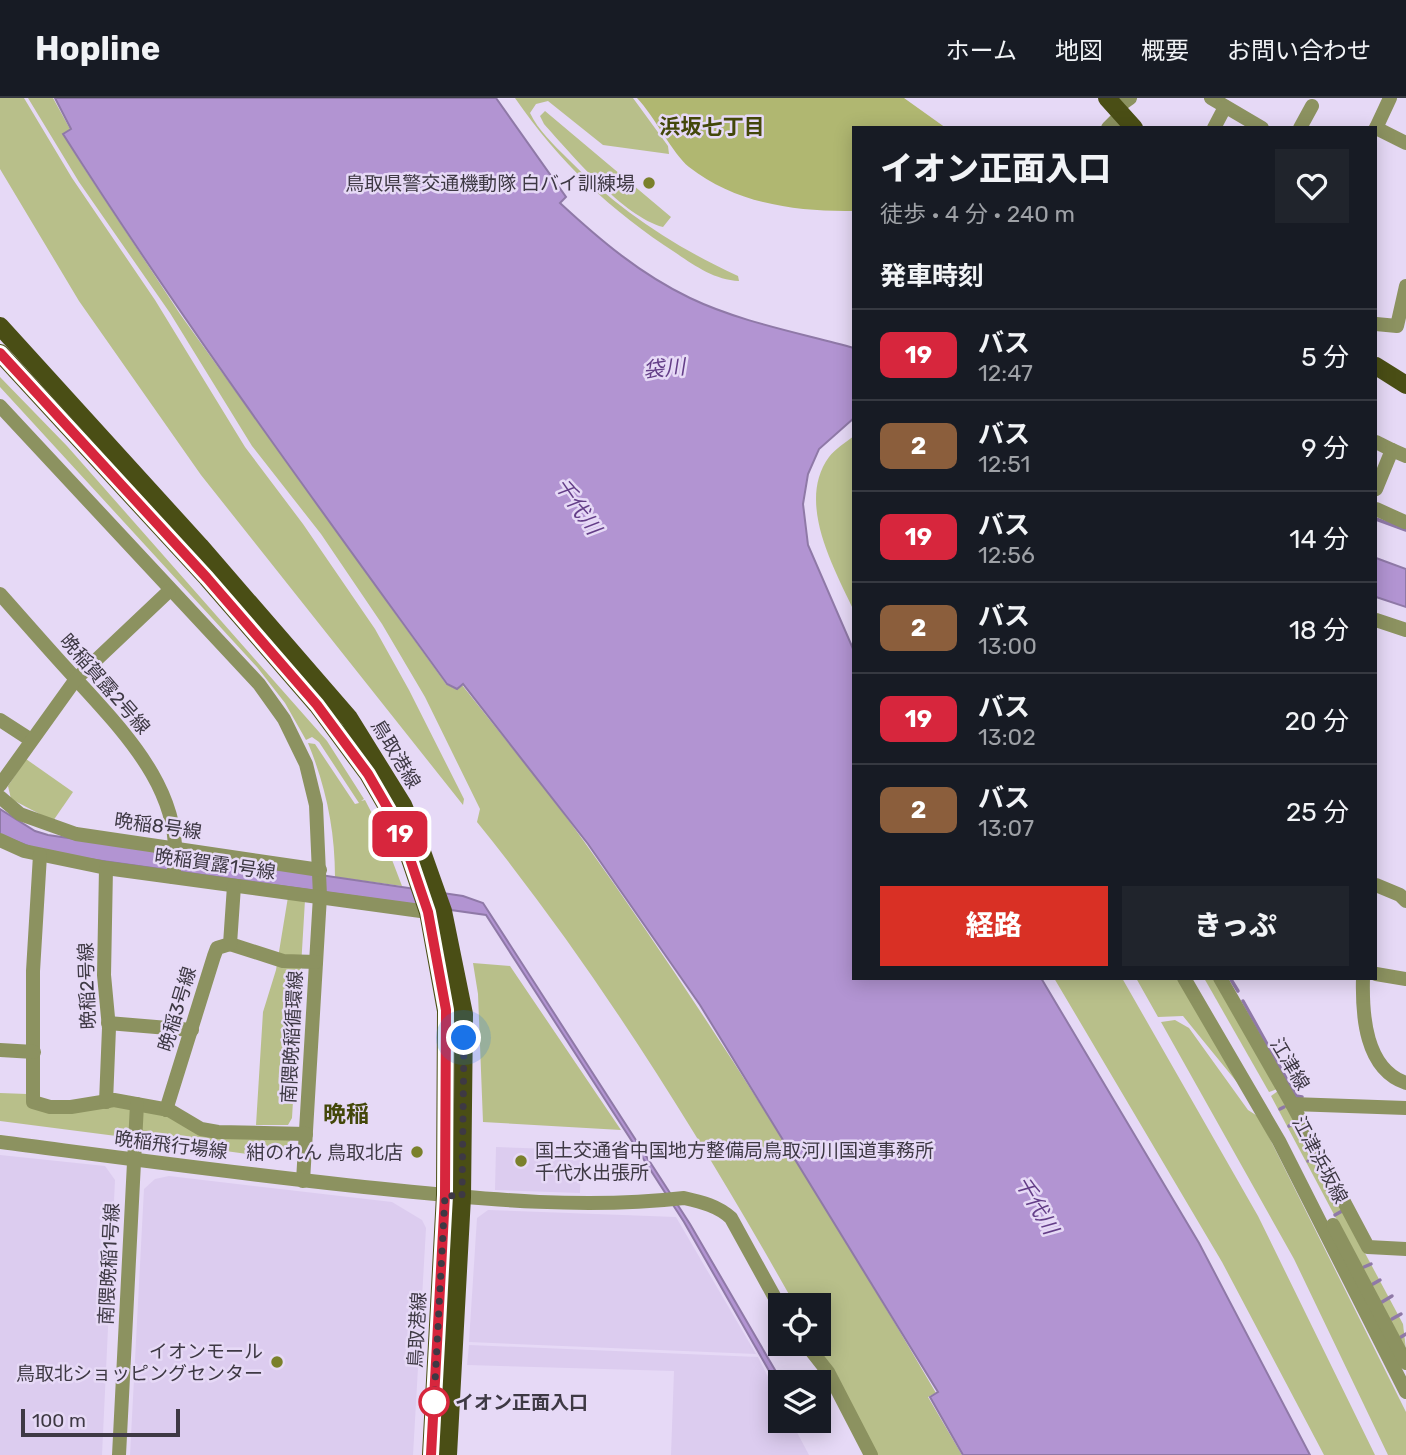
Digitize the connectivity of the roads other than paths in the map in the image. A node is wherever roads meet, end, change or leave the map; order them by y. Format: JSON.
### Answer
{"nodes":[{"id":1,"x":1211,"y":98,"type":"edge"},
{"id":2,"x":1390,"y":98,"type":"edge"},
{"id":3,"x":1312,"y":106,"type":"dead end"},
{"id":4,"x":1225,"y":107,"type":"junction"},
{"id":5,"x":1122,"y":109,"type":"edge"},
{"id":6,"x":1109,"y":126,"type":"edge"},
{"id":7,"x":1215,"y":126,"type":"edge"},
{"id":8,"x":1258,"y":126,"type":"edge"},
{"id":9,"x":1301,"y":126,"type":"edge"},
{"id":10,"x":1377,"y":126,"type":"edge"},
{"id":11,"x":1377,"y":128,"type":"edge"},
{"id":12,"x":1406,"y":143,"type":"edge"},
{"id":13,"x":1406,"y":286,"type":"edge"},
{"id":14,"x":1404,"y":307,"type":"edge"},
{"id":15,"x":1377,"y":324,"type":"edge"},
{"id":16,"x":0,"y":326,"type":"edge"},
{"id":17,"x":0,"y":353,"type":"edge"},
{"id":18,"x":1377,"y":367,"type":"edge"},
{"id":19,"x":1406,"y":385,"type":"edge"},
{"id":20,"x":0,"y":406,"type":"edge"},
{"id":21,"x":1377,"y":442,"type":"edge"},
{"id":22,"x":1399,"y":453,"type":"edge"},
{"id":23,"x":1377,"y":487,"type":"edge"},
{"id":24,"x":1377,"y":509,"type":"edge"},
{"id":25,"x":1405,"y":522,"type":"edge"},
{"id":26,"x":169,"y":591,"type":"junction"},
{"id":27,"x":0,"y":594,"type":"edge"},
{"id":28,"x":1377,"y":620,"type":"edge"},
{"id":29,"x":1406,"y":630,"type":"edge"},
{"id":30,"x":76,"y":679,"type":"junction"},
{"id":31,"x":0,"y":720,"type":"edge"},
{"id":32,"x":31,"y":740,"type":"junction"},
{"id":33,"x":0,"y":785,"type":"edge"},
{"id":34,"x":0,"y":797,"type":"edge"},
{"id":35,"x":0,"y":840,"type":"edge"},
{"id":36,"x":176,"y":850,"type":"junction"},
{"id":37,"x":40,"y":855,"type":"junction"},
{"id":38,"x":106,"y":868,"type":"junction"},
{"id":39,"x":320,"y":871,"type":"junction"},
{"id":40,"x":173,"y":876,"type":"junction"},
{"id":41,"x":1377,"y":885,"type":"edge"},
{"id":42,"x":234,"y":886,"type":"junction"},
{"id":43,"x":428,"y":889,"type":"junction"},
{"id":44,"x":1404,"y":897,"type":"edge"},
{"id":45,"x":320,"y":898,"type":"junction"},
{"id":46,"x":433,"y":911,"type":"junction"},
{"id":47,"x":230,"y":944,"type":"junction"},
{"id":48,"x":316,"y":962,"type":"junction"},
{"id":49,"x":1377,"y":974,"type":"edge"},
{"id":50,"x":1406,"y":979,"type":"edge"},
{"id":51,"x":1185,"y":980,"type":"edge"},
{"id":52,"x":1196,"y":980,"type":"edge"},
{"id":53,"x":1221,"y":980,"type":"edge"},
{"id":54,"x":1363,"y":980,"type":"edge"},
{"id":55,"x":108,"y":1023,"type":"junction"},
{"id":56,"x":192,"y":1030,"type":"junction"},
{"id":57,"x":0,"y":1050,"type":"edge"},
{"id":58,"x":33,"y":1052,"type":"junction"},
{"id":59,"x":1406,"y":1083,"type":"edge"},
{"id":60,"x":106,"y":1102,"type":"junction"},
{"id":61,"x":138,"y":1104,"type":"junction"},
{"id":62,"x":1292,"y":1104,"type":"junction"},
{"id":63,"x":1406,"y":1108,"type":"edge"},
{"id":64,"x":166,"y":1110,"type":"junction"},
{"id":65,"x":306,"y":1134,"type":"junction"},
{"id":66,"x":0,"y":1142,"type":"edge"},
{"id":67,"x":133,"y":1159,"type":"junction"},
{"id":68,"x":303,"y":1181,"type":"junction"},
{"id":69,"x":454,"y":1196,"type":"junction"},
{"id":70,"x":1406,"y":1249,"type":"edge"},
{"id":71,"x":772,"y":1293,"type":"edge"},
{"id":72,"x":815,"y":1356,"type":"edge"},
{"id":73,"x":1406,"y":1363,"type":"edge"},
{"id":74,"x":1406,"y":1392,"type":"edge"},
{"id":75,"x":118,"y":1455,"type":"edge"},
{"id":76,"x":431,"y":1455,"type":"edge"},
{"id":77,"x":448,"y":1455,"type":"edge"},
{"id":78,"x":871,"y":1455,"type":"edge"}],
"edges":[{"from":1,"to":4,"type":"street"},
{"from":2,"to":10,"type":"street"},
{"from":3,"to":9,"type":"street"},
{"from":4,"to":7,"type":"street"},
{"from":4,"to":8,"type":"street"},
{"from":5,"to":6,"type":"street"},
{"from":11,"to":12,"type":"street"},
{"from":13,"to":14,"type":"street"},
{"from":14,"to":15,"type":"street"},
{"from":16,"to":43,"type":"main road","name":"鳥取港線"},
{"from":17,"to":43,"type":"main road","name":"鳥取港線"},
{"from":18,"to":19,"type":"main road"},
{"from":20,"to":26,"type":"street"},
{"from":21,"to":22,"type":"street"},
{"from":22,"to":23,"type":"street"},
{"from":24,"to":25,"type":"street"},
{"from":26,"to":30,"type":"street"},
{"from":26,"to":39,"type":"street"},
{"from":27,"to":30,"type":"street","name":"晩稲賀露2号線"},
{"from":28,"to":29,"type":"street"},
{"from":30,"to":32,"type":"street"},
{"from":30,"to":36,"type":"street","name":"晩稲賀露2号線"},
{"from":31,"to":32,"type":"street"},
{"from":32,"to":33,"type":"street"},
{"from":34,"to":36,"type":"street","name":"晩稲8号線"},
{"from":35,"to":37,"type":"street","name":"晩稲賀露1号線"},
{"from":36,"to":39,"type":"street","name":"晩稲8号線"},
{"from":36,"to":40,"type":"street","name":"晩稲賀露2号線"},
{"from":37,"to":38,"type":"street","name":"晩稲賀露1号線"},
{"from":37,"to":58,"type":"street"},
{"from":38,"to":40,"type":"street","name":"晩稲賀露1号線"},
{"from":38,"to":55,"type":"street","name":"晩稲2号線"},
{"from":39,"to":45,"type":"street","name":"南隈晩稲循環線"},
{"from":40,"to":42,"type":"street","name":"晩稲賀露1号線"},
{"from":41,"to":44,"type":"street"},
{"from":42,"to":45,"type":"street","name":"晩稲賀露1号線"},
{"from":42,"to":47,"type":"street"},
{"from":43,"to":46,"type":"main road","name":"鳥取港線"},
{"from":45,"to":46,"type":"street","name":"晩稲賀露1号線"},
{"from":45,"to":48,"type":"street","name":"南隈晩稲循環線"},
{"from":46,"to":69,"type":"main road","name":"鳥取港線"},
{"from":47,"to":48,"type":"street"},
{"from":47,"to":56,"type":"street","name":"晩稲3号線"},
{"from":48,"to":65,"type":"street","name":"南隈晩稲循環線"},
{"from":49,"to":50,"type":"street"},
{"from":51,"to":74,"type":"street"},
{"from":52,"to":73,"type":"street","name":"江津浜坂線"},
{"from":53,"to":62,"type":"street","name":"江津線"},
{"from":54,"to":59,"type":"street"},
{"from":55,"to":56,"type":"street"},
{"from":55,"to":60,"type":"street","name":"晩稲2号線"},
{"from":56,"to":64,"type":"street","name":"晩稲3号線"},
{"from":57,"to":58,"type":"street"},
{"from":58,"to":60,"type":"street"},
{"from":60,"to":61,"type":"street"},
{"from":61,"to":64,"type":"street"},
{"from":61,"to":67,"type":"street","name":"南隈晩稲1号線"},
{"from":62,"to":63,"type":"street"},
{"from":62,"to":70,"type":"street","name":"江津線"},
{"from":64,"to":65,"type":"street"},
{"from":65,"to":68,"type":"street","name":"南隈晩稲循環線"},
{"from":66,"to":67,"type":"street","name":"晩稲飛行場線"},
{"from":67,"to":68,"type":"street","name":"晩稲飛行場線"},
{"from":67,"to":75,"type":"street","name":"南隈晩稲1号線"},
{"from":68,"to":69,"type":"street","name":"晩稲飛行場線"},
{"from":69,"to":71,"type":"street","name":"晩稲飛行場線"},
{"from":69,"to":76,"type":"main road","name":"鳥取港線"},
{"from":69,"to":77,"type":"main road","name":"鳥取港線"},
{"from":72,"to":78,"type":"street"}]}
